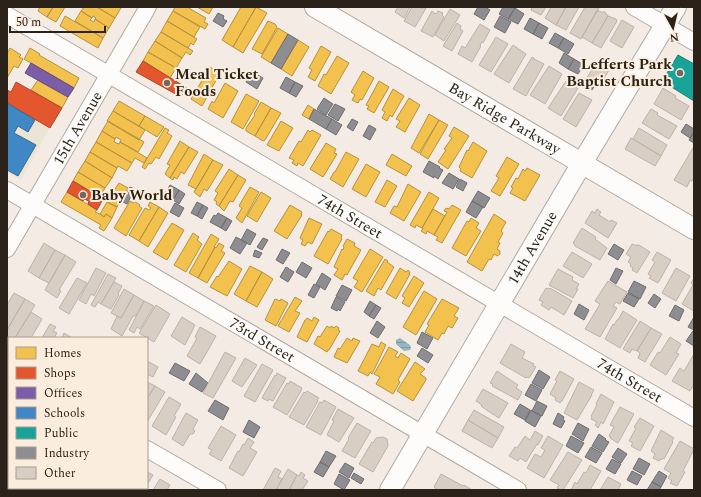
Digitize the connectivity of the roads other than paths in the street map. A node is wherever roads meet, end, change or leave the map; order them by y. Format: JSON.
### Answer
{"nodes":[{"id":1,"x":148,"y":7,"type":"edge"},
{"id":2,"x":315,"y":7,"type":"edge"},
{"id":3,"x":634,"y":7,"type":"edge"},
{"id":4,"x":676,"y":7,"type":"edge"},
{"id":5,"x":7,"y":15,"type":"edge"},
{"id":6,"x":665,"y":26,"type":"junction"},
{"id":7,"x":694,"y":42,"type":"edge"},
{"id":8,"x":108,"y":74,"type":"junction"},
{"id":9,"x":582,"y":163,"type":"junction"},
{"id":10,"x":7,"y":190,"type":"edge"},
{"id":11,"x":32,"y":205,"type":"junction"},
{"id":12,"x":694,"y":229,"type":"edge"},
{"id":13,"x":7,"y":249,"type":"edge"},
{"id":14,"x":499,"y":304,"type":"junction"},
{"id":15,"x":694,"y":418,"type":"edge"},
{"id":16,"x":423,"y":434,"type":"junction"},
{"id":17,"x":148,"y":450,"type":"edge"},
{"id":18,"x":218,"y":490,"type":"edge"},
{"id":19,"x":390,"y":490,"type":"edge"},
{"id":20,"x":518,"y":490,"type":"edge"}],
"edges":[{"from":1,"to":8,"type":"street","name":"15th Avenue"},
{"from":2,"to":9,"type":"main road","name":"Bay Ridge Parkway"},
{"from":3,"to":6,"type":"street"},
{"from":4,"to":6,"type":"main road","name":"14th Avenue"},
{"from":5,"to":8,"type":"street","name":"74th Street"},
{"from":6,"to":7,"type":"street"},
{"from":6,"to":9,"type":"main road","name":"14th Avenue"},
{"from":8,"to":11,"type":"street","name":"15th Avenue"},
{"from":8,"to":14,"type":"street","name":"74th Street"},
{"from":9,"to":12,"type":"main road","name":"Bay Ridge Parkway"},
{"from":9,"to":14,"type":"main road","name":"14th Avenue"},
{"from":10,"to":11,"type":"street","name":"73rd Street"},
{"from":11,"to":13,"type":"street","name":"15th Avenue"},
{"from":11,"to":16,"type":"street","name":"73rd Street"},
{"from":14,"to":15,"type":"street","name":"74th Street"},
{"from":14,"to":16,"type":"main road","name":"14th Avenue"},
{"from":16,"to":19,"type":"main road","name":"14th Avenue"},
{"from":16,"to":20,"type":"street","name":"73rd Street"},
{"from":17,"to":18,"type":"street"}]}
